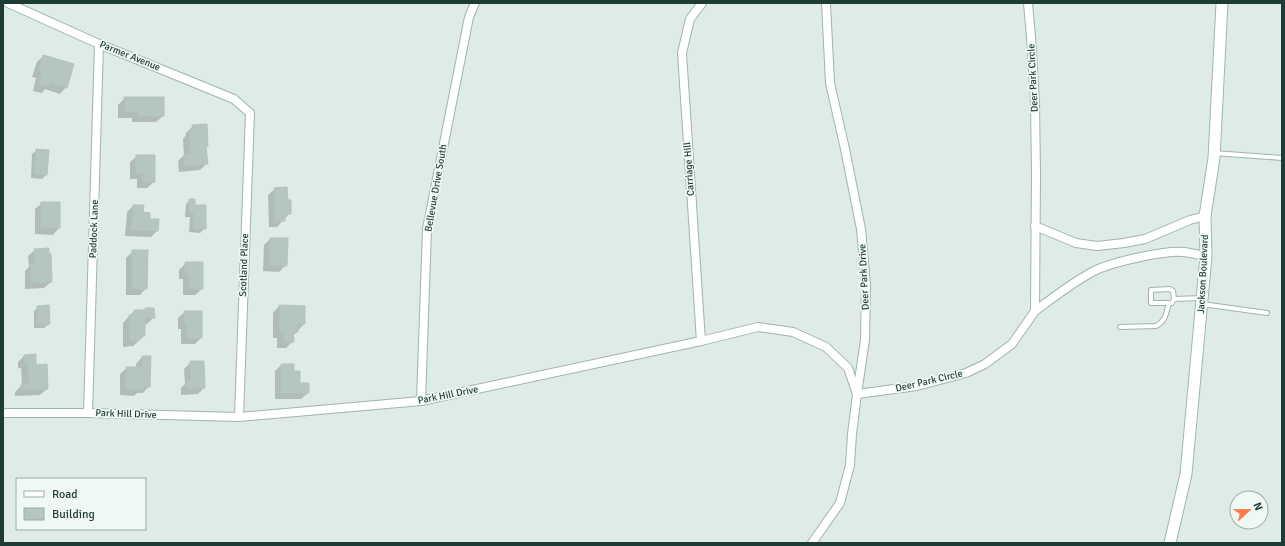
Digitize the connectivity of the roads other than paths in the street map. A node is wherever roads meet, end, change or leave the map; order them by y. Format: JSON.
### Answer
{"nodes":[{"id":1,"x":8,"y":3,"type":"edge"},
{"id":2,"x":475,"y":3,"type":"edge"},
{"id":3,"x":702,"y":3,"type":"edge"},
{"id":4,"x":826,"y":3,"type":"edge"},
{"id":5,"x":1028,"y":3,"type":"edge"},
{"id":6,"x":1222,"y":3,"type":"edge"},
{"id":7,"x":99,"y":44,"type":"junction"},
{"id":8,"x":250,"y":113,"type":"joint"},
{"id":9,"x":1214,"y":153,"type":"junction"},
{"id":10,"x":1282,"y":158,"type":"edge"},
{"id":11,"x":1205,"y":216,"type":"junction"},
{"id":12,"x":1035,"y":226,"type":"junction"},
{"id":13,"x":1206,"y":256,"type":"junction"},
{"id":14,"x":1174,"y":299,"type":"junction"},
{"id":15,"x":1202,"y":301,"type":"junction"},
{"id":16,"x":1169,"y":303,"type":"junction"},
{"id":17,"x":1035,"y":311,"type":"junction"},
{"id":18,"x":1267,"y":313,"type":"dead end"},
{"id":19,"x":1120,"y":327,"type":"dead end"},
{"id":20,"x":701,"y":341,"type":"junction"},
{"id":21,"x":857,"y":394,"type":"junction"},
{"id":22,"x":421,"y":401,"type":"junction"},
{"id":23,"x":3,"y":414,"type":"edge"},
{"id":24,"x":88,"y":414,"type":"junction"},
{"id":25,"x":239,"y":418,"type":"junction"},
{"id":26,"x":812,"y":543,"type":"edge"},
{"id":27,"x":1170,"y":543,"type":"edge"}],
"edges":[{"from":1,"to":7,"type":"street","name":"Parmer Avenue"},
{"from":2,"to":22,"type":"street","name":"Bellevue Drive South"},
{"from":3,"to":20,"type":"street","name":"Carriage Hill"},
{"from":4,"to":21,"type":"street","name":"Deer Park Drive"},
{"from":5,"to":12,"type":"street","name":"Deer Park Circle"},
{"from":6,"to":9,"type":"street","name":"Jackson Boulevard"},
{"from":7,"to":8,"type":"street","name":"Parmer Avenue"},
{"from":7,"to":24,"type":"street","name":"Paddock Lane"},
{"from":8,"to":25,"type":"street","name":"Scotland Place"},
{"from":9,"to":10,"type":"lane"},
{"from":9,"to":11,"type":"street","name":"Jackson Boulevard"},
{"from":11,"to":12,"type":"street"},
{"from":11,"to":13,"type":"street","name":"Jackson Boulevard"},
{"from":12,"to":17,"type":"street","name":"Deer Park Circle"},
{"from":13,"to":15,"type":"street","name":"Jackson Boulevard"},
{"from":13,"to":17,"type":"street"},
{"from":14,"to":15,"type":"lane"},
{"from":14,"to":16,"type":"lane"},
{"from":14,"to":16,"type":"lane"},
{"from":15,"to":18,"type":"lane"},
{"from":15,"to":27,"type":"street","name":"Jackson Boulevard"},
{"from":16,"to":19,"type":"lane"},
{"from":17,"to":21,"type":"street","name":"Deer Park Circle"},
{"from":20,"to":21,"type":"street","name":"Park Hill Drive"},
{"from":20,"to":22,"type":"street","name":"Park Hill Drive"},
{"from":21,"to":26,"type":"street","name":"Deer Park Drive"},
{"from":22,"to":25,"type":"street","name":"Park Hill Drive"},
{"from":23,"to":24,"type":"street","name":"Park Hill Drive"},
{"from":24,"to":25,"type":"street","name":"Park Hill Drive"}]}
